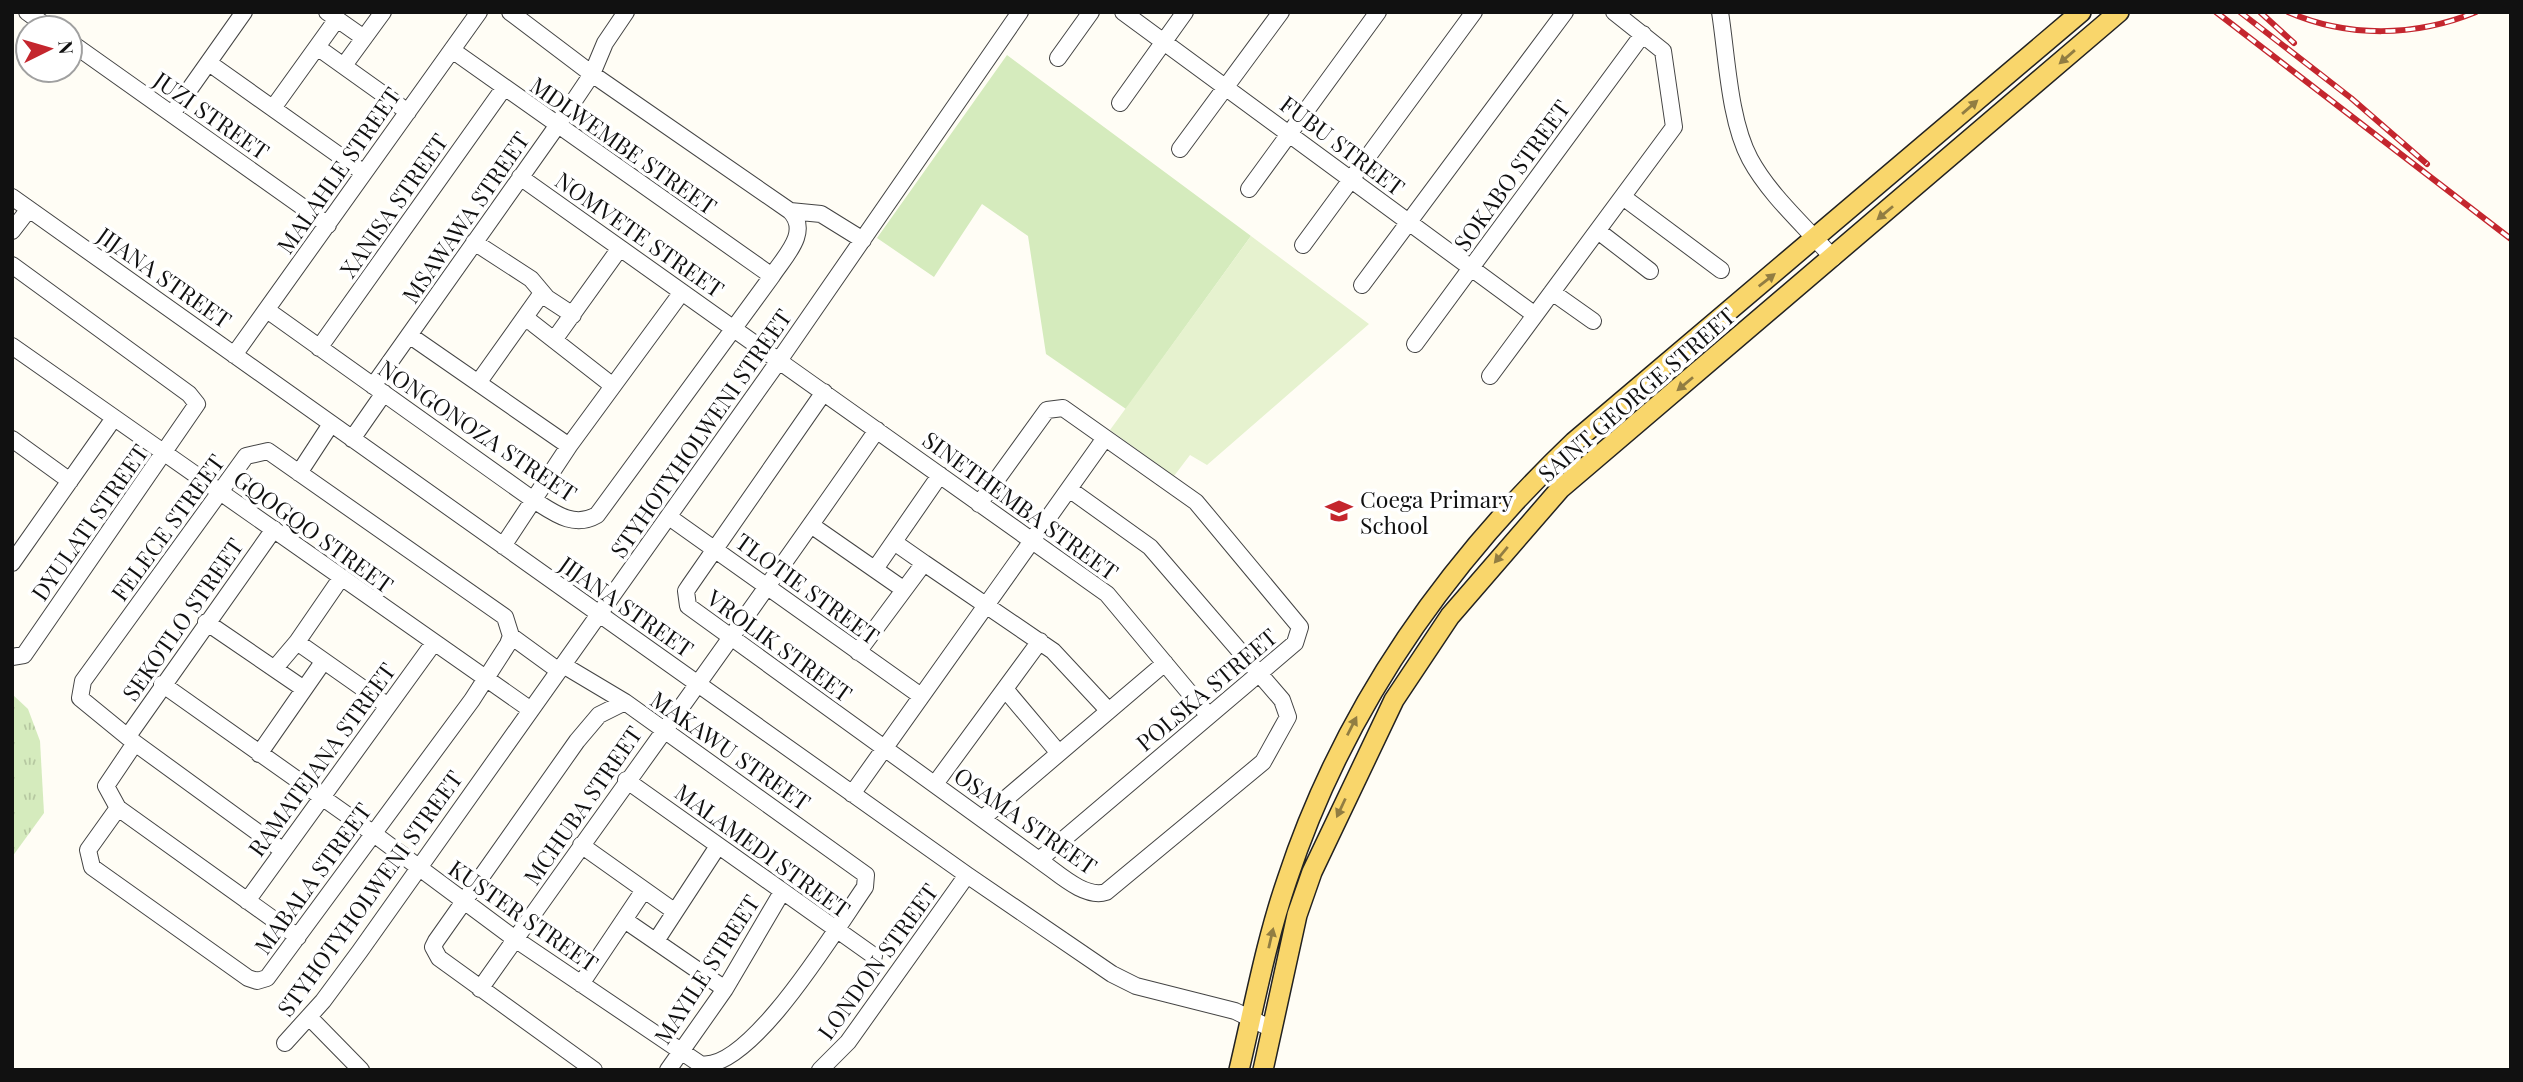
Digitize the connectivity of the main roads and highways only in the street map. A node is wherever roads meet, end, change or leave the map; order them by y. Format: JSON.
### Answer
{"nodes":[{"id":1,"x":2081,"y":12,"type":"edge"},
{"id":2,"x":2119,"y":12,"type":"edge"},
{"id":3,"x":1239,"y":1070,"type":"edge"},
{"id":4,"x":1263,"y":1070,"type":"edge"}],
"edges":[{"from":3,"to":1,"type":"main road","name":"SAINT GEORGE STREET","one_way":true},
{"from":2,"to":4,"type":"main road","name":"SAINT GEORGE STREET","one_way":true}]}
